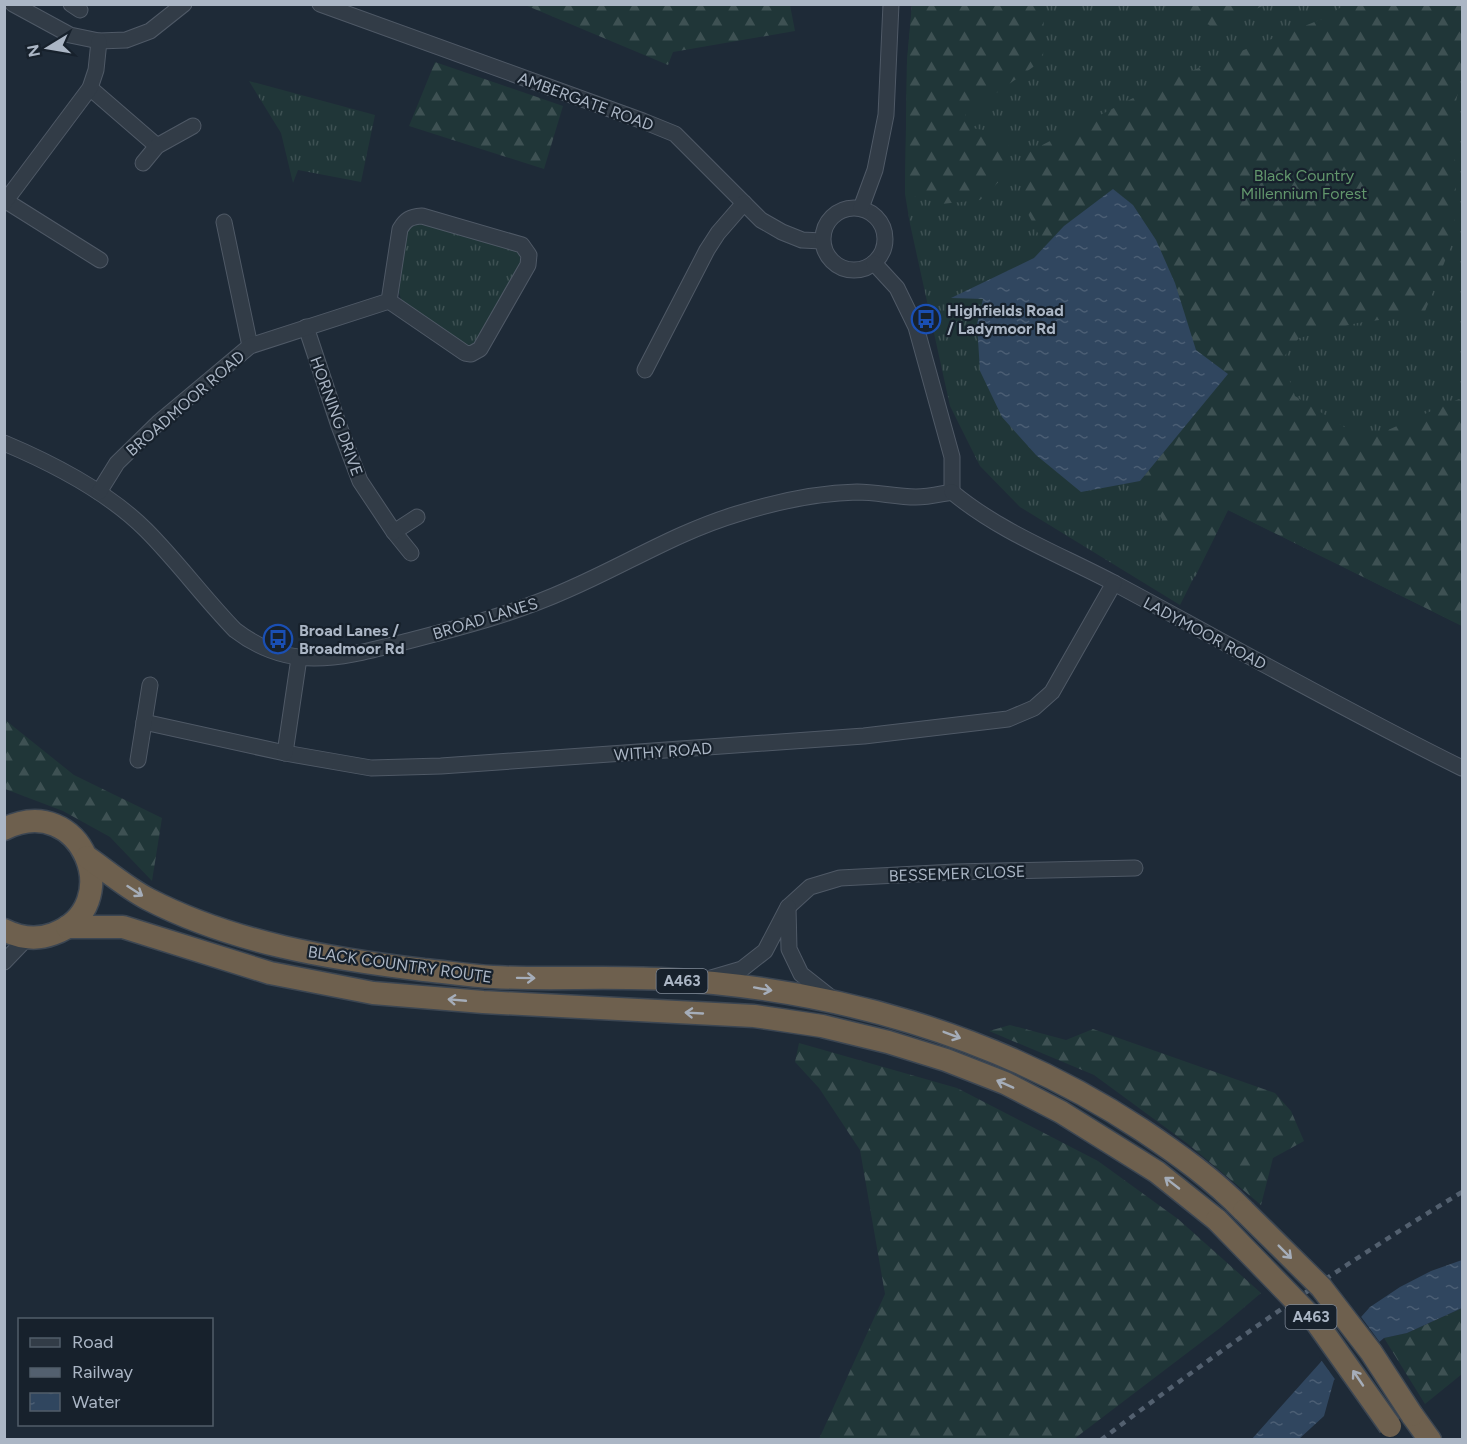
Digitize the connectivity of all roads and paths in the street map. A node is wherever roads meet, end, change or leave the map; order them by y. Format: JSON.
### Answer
{"nodes":[{"id":1,"x":14,"y":4,"type":"edge"},
{"id":2,"x":184,"y":4,"type":"edge"},
{"id":3,"x":320,"y":4,"type":"edge"},
{"id":4,"x":891,"y":4,"type":"edge"},
{"id":5,"x":38,"y":10,"type":"edge"},
{"id":6,"x":99,"y":41,"type":"junction"},
{"id":7,"x":90,"y":88,"type":"junction"},
{"id":8,"x":193,"y":126,"type":"dead end"},
{"id":9,"x":157,"y":146,"type":"junction"},
{"id":10,"x":143,"y":164,"type":"dead end"},
{"id":11,"x":5,"y":202,"type":"edge"},
{"id":12,"x":744,"y":203,"type":"junction"},
{"id":13,"x":861,"y":208,"type":"junction"},
{"id":14,"x":224,"y":222,"type":"dead end"},
{"id":15,"x":822,"y":241,"type":"junction"},
{"id":16,"x":100,"y":260,"type":"dead end"},
{"id":17,"x":874,"y":263,"type":"junction"},
{"id":18,"x":390,"y":301,"type":"junction"},
{"id":19,"x":306,"y":327,"type":"junction"},
{"id":20,"x":249,"y":346,"type":"junction"},
{"id":21,"x":645,"y":370,"type":"dead end"},
{"id":22,"x":4,"y":442,"type":"edge"},
{"id":23,"x":99,"y":492,"type":"junction"},
{"id":24,"x":952,"y":492,"type":"junction"},
{"id":25,"x":417,"y":517,"type":"dead end"},
{"id":26,"x":394,"y":532,"type":"junction"},
{"id":27,"x":411,"y":553,"type":"dead end"},
{"id":28,"x":1114,"y":583,"type":"junction"},
{"id":29,"x":299,"y":658,"type":"junction"},
{"id":30,"x":150,"y":686,"type":"dead end"},
{"id":31,"x":144,"y":722,"type":"junction"},
{"id":32,"x":285,"y":753,"type":"junction"},
{"id":33,"x":138,"y":760,"type":"dead end"},
{"id":34,"x":1462,"y":768,"type":"edge"},
{"id":35,"x":8,"y":824,"type":"edge"},
{"id":36,"x":87,"y":857,"type":"junction"},
{"id":37,"x":1134,"y":867,"type":"dead end"},
{"id":38,"x":788,"y":907,"type":"junction"},
{"id":39,"x":67,"y":927,"type":"junction"},
{"id":40,"x":4,"y":930,"type":"edge"},
{"id":41,"x":28,"y":938,"type":"junction"},
{"id":42,"x":4,"y":962,"type":"edge"},
{"id":43,"x":699,"y":982,"type":"junction"},
{"id":44,"x":837,"y":1002,"type":"junction"},
{"id":45,"x":1395,"y":1433,"type":"edge"},
{"id":46,"x":1430,"y":1440,"type":"edge"}],
"edges":[{"from":1,"to":5,"type":"street"},
{"from":2,"to":6,"type":"street"},
{"from":3,"to":12,"type":"street","name":"AMBERGATE ROAD"},
{"from":4,"to":13,"type":"street"},
{"from":5,"to":6,"type":"street"},
{"from":6,"to":7,"type":"street"},
{"from":7,"to":9,"type":"street"},
{"from":7,"to":11,"type":"street"},
{"from":8,"to":9,"type":"street"},
{"from":9,"to":10,"type":"street"},
{"from":11,"to":16,"type":"street"},
{"from":12,"to":15,"type":"street","name":"AMBERGATE ROAD"},
{"from":12,"to":21,"type":"street"},
{"from":13,"to":15,"type":"street"},
{"from":13,"to":17,"type":"street"},
{"from":14,"to":20,"type":"street"},
{"from":15,"to":17,"type":"street"},
{"from":17,"to":24,"type":"street"},
{"from":18,"to":18,"type":"street"},
{"from":18,"to":19,"type":"street","name":"BROADMOOR ROAD"},
{"from":19,"to":20,"type":"street","name":"BROADMOOR ROAD"},
{"from":19,"to":26,"type":"street","name":"HORNING DRIVE"},
{"from":20,"to":23,"type":"street","name":"BROADMOOR ROAD"},
{"from":22,"to":23,"type":"street","name":"BROAD LANES"},
{"from":23,"to":29,"type":"street","name":"BROAD LANES"},
{"from":24,"to":28,"type":"street","name":"LADYMOOR ROAD"},
{"from":24,"to":29,"type":"street","name":"BROAD LANES"},
{"from":25,"to":26,"type":"street"},
{"from":26,"to":27,"type":"street","name":"HORNING DRIVE"},
{"from":28,"to":32,"type":"street","name":"WITHY ROAD"},
{"from":28,"to":34,"type":"street","name":"LADYMOOR ROAD"},
{"from":29,"to":32,"type":"street"},
{"from":30,"to":31,"type":"street"},
{"from":31,"to":32,"type":"street","name":"WITHY ROAD"},
{"from":31,"to":33,"type":"street"},
{"from":35,"to":36,"type":"highway","number":"A463"},
{"from":36,"to":39,"type":"highway","number":"A463"},
{"from":36,"to":43,"type":"highway","name":"BLACK COUNTRY ROUTE","number":"A463","one_way":true},
{"from":37,"to":38,"type":"street","name":"BESSEMER CLOSE"},
{"from":38,"to":43,"type":"street","name":"BESSEMER CLOSE"},
{"from":38,"to":44,"type":"street"},
{"from":39,"to":41,"type":"highway","number":"A463"},
{"from":45,"to":39,"type":"highway","name":"BLACK COUNTRY ROUTE","number":"A463","one_way":true,"bridge":true},
{"from":40,"to":41,"type":"highway"},
{"from":41,"to":42,"type":"street"},
{"from":43,"to":44,"type":"highway","name":"BLACK COUNTRY ROUTE","number":"A463","one_way":true},
{"from":44,"to":46,"type":"highway","name":"BLACK COUNTRY ROUTE","number":"A463","one_way":true,"bridge":true}]}
